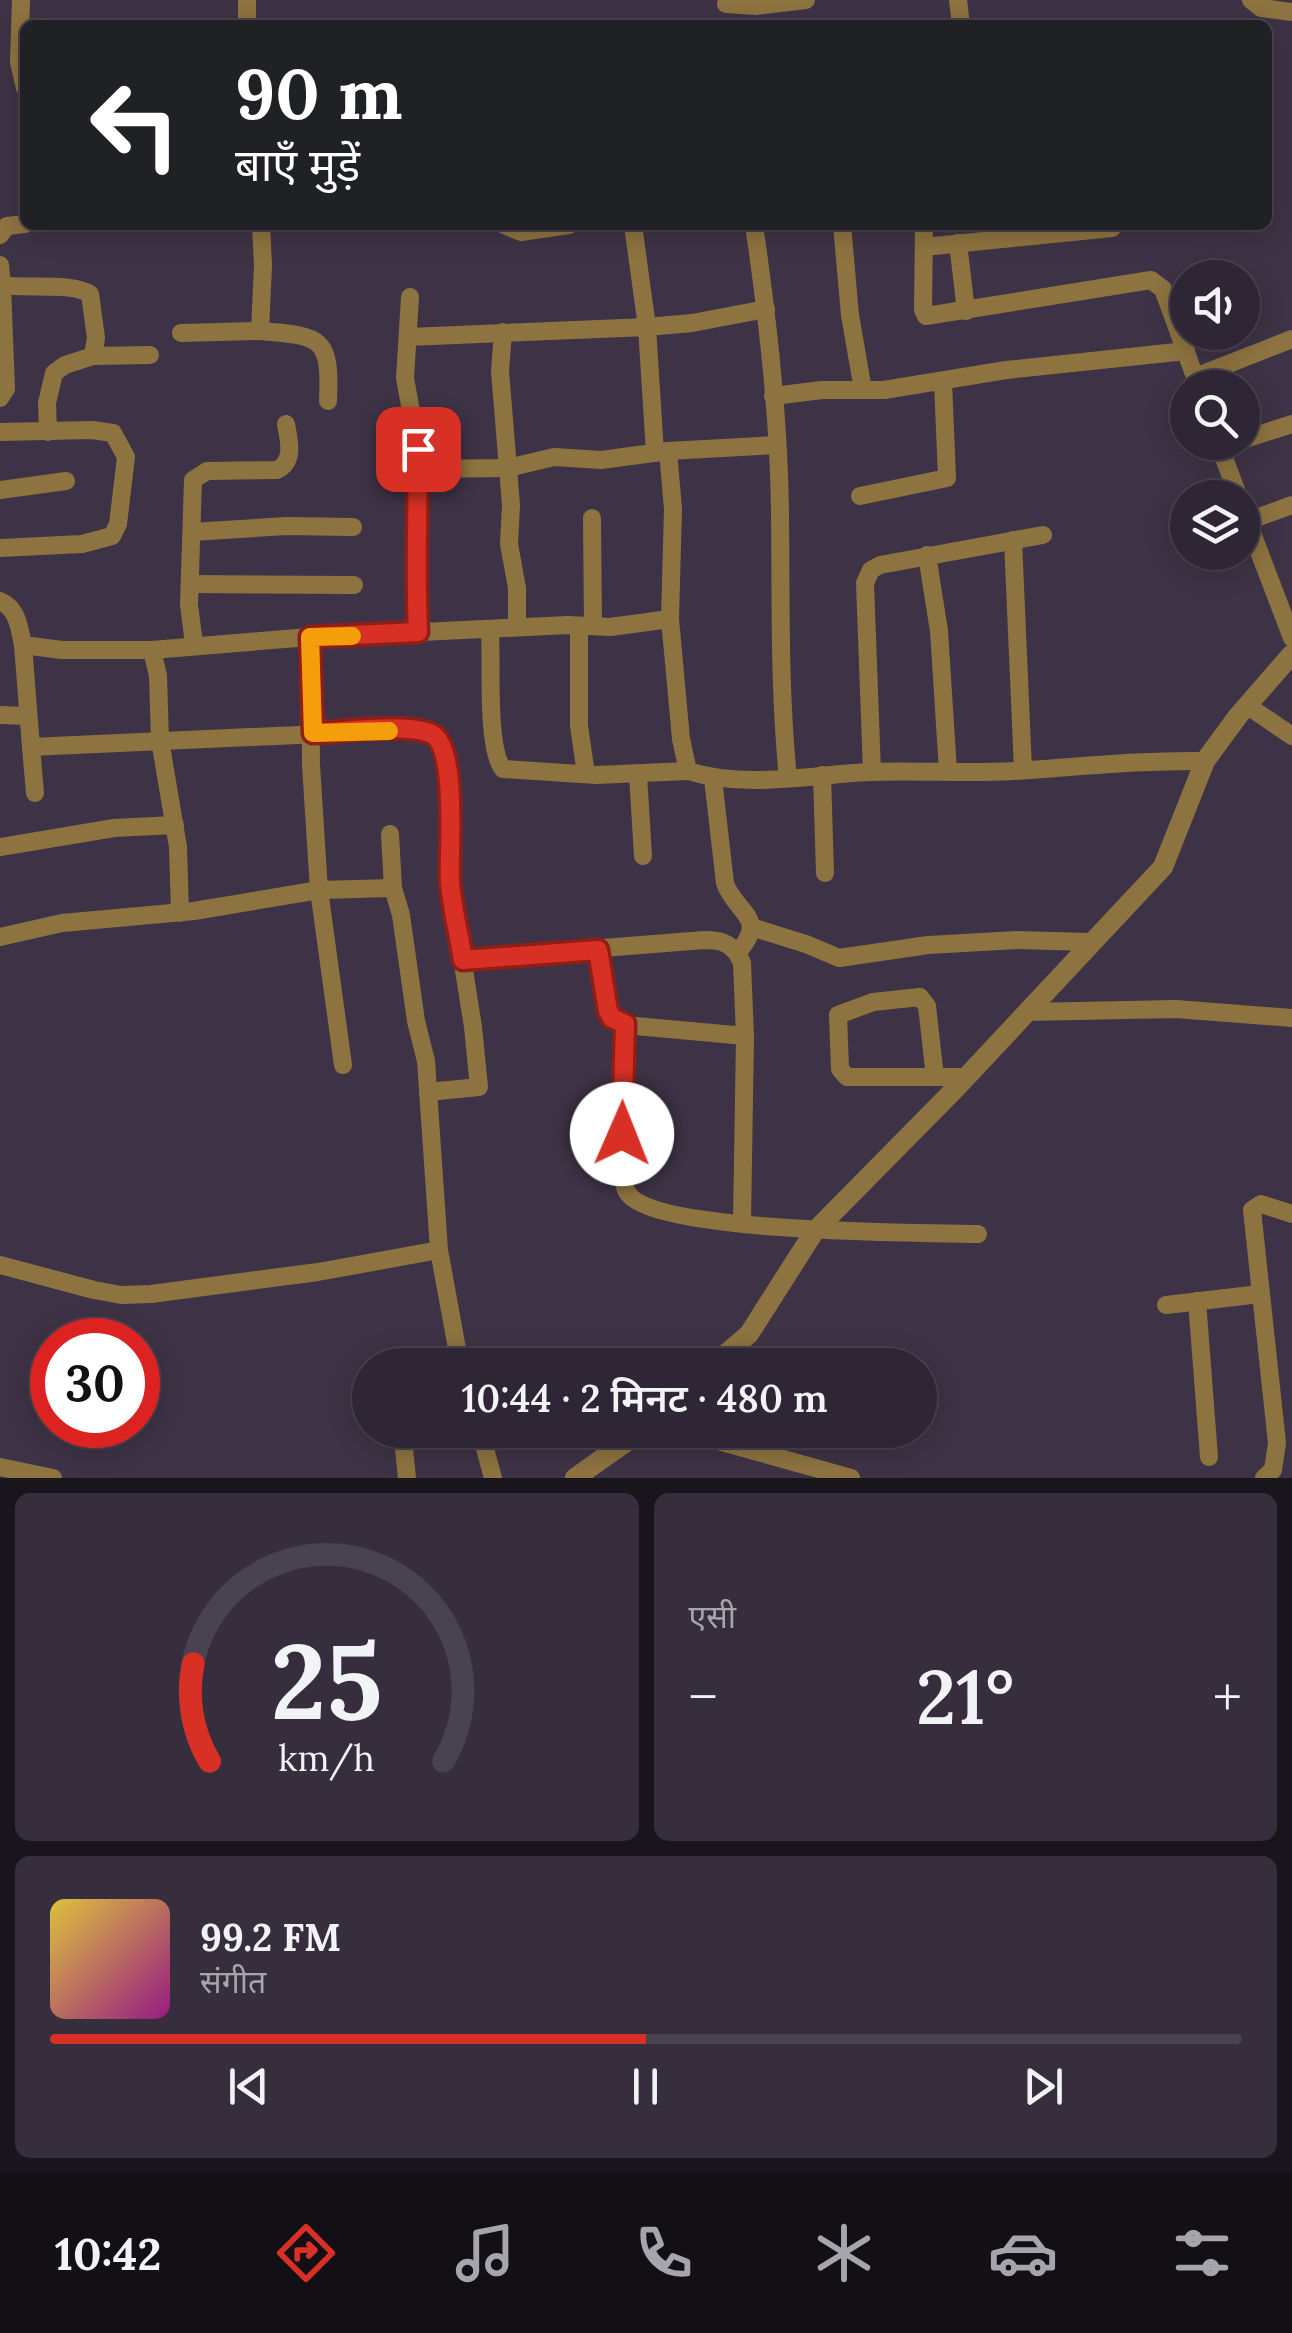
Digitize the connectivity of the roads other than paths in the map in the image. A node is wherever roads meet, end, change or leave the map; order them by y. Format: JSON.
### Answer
{"nodes":[{"id":1,"x":806,"y":0,"type":"edge"},
{"id":2,"x":1251,"y":0,"type":"edge"},
{"id":3,"x":726,"y":2,"type":"edge"},
{"id":4,"x":1292,"y":12,"type":"edge"},
{"id":5,"x":20,"y":31,"type":"edge"},
{"id":6,"x":20,"y":66,"type":"edge"},
{"id":7,"x":20,"y":225,"type":"edge"},
{"id":8,"x":260,"y":230,"type":"edge"},
{"id":9,"x":635,"y":230,"type":"edge"},
{"id":10,"x":755,"y":230,"type":"edge"},
{"id":11,"x":842,"y":230,"type":"edge"},
{"id":12,"x":924,"y":230,"type":"edge"},
{"id":13,"x":1093,"y":230,"type":"edge"},
{"id":14,"x":0,"y":236,"type":"edge"},
{"id":15,"x":958,"y":244,"type":"junction"},
{"id":16,"x":924,"y":247,"type":"junction"},
{"id":17,"x":0,"y":266,"type":"edge"},
{"id":18,"x":2,"y":285,"type":"edge"},
{"id":19,"x":410,"y":297,"type":"dead end"},
{"id":20,"x":766,"y":309,"type":"junction"},
{"id":21,"x":966,"y":311,"type":"junction"},
{"id":22,"x":647,"y":327,"type":"junction"},
{"id":23,"x":260,"y":331,"type":"junction"},
{"id":24,"x":502,"y":332,"type":"junction"},
{"id":25,"x":181,"y":333,"type":"dead end"},
{"id":26,"x":409,"y":337,"type":"junction"},
{"id":27,"x":1292,"y":339,"type":"edge"},
{"id":28,"x":1186,"y":351,"type":"junction"},
{"id":29,"x":150,"y":355,"type":"dead end"},
{"id":30,"x":93,"y":356,"type":"junction"},
{"id":31,"x":1193,"y":370,"type":"edge"},
{"id":32,"x":1224,"y":370,"type":"edge"},
{"id":33,"x":942,"y":382,"type":"junction"},
{"id":34,"x":863,"y":390,"type":"junction"},
{"id":35,"x":773,"y":396,"type":"junction"},
{"id":36,"x":0,"y":398,"type":"edge"},
{"id":37,"x":328,"y":401,"type":"dead end"},
{"id":38,"x":286,"y":424,"type":"dead end"},
{"id":39,"x":1292,"y":424,"type":"edge"},
{"id":40,"x":0,"y":432,"type":"edge"},
{"id":41,"x":48,"y":432,"type":"junction"},
{"id":42,"x":1260,"y":434,"type":"edge"},
{"id":43,"x":776,"y":445,"type":"junction"},
{"id":44,"x":662,"y":452,"type":"junction"},
{"id":45,"x":508,"y":468,"type":"junction"},
{"id":46,"x":418,"y":469,"type":"junction"},
{"id":47,"x":66,"y":481,"type":"dead end"},
{"id":48,"x":0,"y":490,"type":"edge"},
{"id":49,"x":860,"y":496,"type":"dead end"},
{"id":50,"x":1292,"y":505,"type":"edge"},
{"id":51,"x":1260,"y":511,"type":"edge"},
{"id":52,"x":592,"y":518,"type":"dead end"},
{"id":53,"x":353,"y":527,"type":"dead end"},
{"id":54,"x":192,"y":532,"type":"junction"},
{"id":55,"x":1043,"y":534,"type":"dead end"},
{"id":56,"x":1014,"y":540,"type":"junction"},
{"id":57,"x":0,"y":548,"type":"edge"},
{"id":58,"x":1260,"y":554,"type":"edge"},
{"id":59,"x":927,"y":555,"type":"junction"},
{"id":60,"x":190,"y":584,"type":"junction"},
{"id":61,"x":354,"y":585,"type":"dead end"},
{"id":62,"x":0,"y":601,"type":"edge"},
{"id":63,"x":670,"y":618,"type":"junction"},
{"id":64,"x":586,"y":626,"type":"junction"},
{"id":65,"x":517,"y":627,"type":"junction"},
{"id":66,"x":490,"y":630,"type":"junction"},
{"id":67,"x":418,"y":632,"type":"junction"},
{"id":68,"x":310,"y":637,"type":"junction"},
{"id":69,"x":1292,"y":638,"type":"edge"},
{"id":70,"x":194,"y":644,"type":"junction"},
{"id":71,"x":23,"y":645,"type":"junction"},
{"id":72,"x":152,"y":650,"type":"junction"},
{"id":73,"x":1292,"y":654,"type":"edge"},
{"id":74,"x":1248,"y":706,"type":"junction"},
{"id":75,"x":0,"y":714,"type":"edge"},
{"id":76,"x":26,"y":716,"type":"junction"},
{"id":77,"x":313,"y":733,"type":"junction"},
{"id":78,"x":1292,"y":736,"type":"edge"},
{"id":79,"x":160,"y":740,"type":"junction"},
{"id":80,"x":31,"y":748,"type":"junction"},
{"id":81,"x":1205,"y":761,"type":"junction"},
{"id":82,"x":688,"y":770,"type":"junction"},
{"id":83,"x":1024,"y":770,"type":"junction"},
{"id":84,"x":948,"y":771,"type":"junction"},
{"id":85,"x":872,"y":772,"type":"junction"},
{"id":86,"x":586,"y":774,"type":"junction"},
{"id":87,"x":638,"y":775,"type":"junction"},
{"id":88,"x":822,"y":775,"type":"junction"},
{"id":89,"x":788,"y":778,"type":"junction"},
{"id":90,"x":713,"y":779,"type":"junction"},
{"id":91,"x":36,"y":793,"type":"dead end"},
{"id":92,"x":175,"y":825,"type":"junction"},
{"id":93,"x":390,"y":834,"type":"dead end"},
{"id":94,"x":0,"y":847,"type":"edge"},
{"id":95,"x":643,"y":856,"type":"dead end"},
{"id":96,"x":825,"y":873,"type":"dead end"},
{"id":97,"x":393,"y":888,"type":"junction"},
{"id":98,"x":318,"y":890,"type":"junction"},
{"id":99,"x":180,"y":913,"type":"junction"},
{"id":100,"x":751,"y":928,"type":"junction"},
{"id":101,"x":0,"y":937,"type":"edge"},
{"id":102,"x":1090,"y":942,"type":"junction"},
{"id":103,"x":598,"y":950,"type":"junction"},
{"id":104,"x":738,"y":952,"type":"junction"},
{"id":105,"x":463,"y":960,"type":"junction"},
{"id":106,"x":1028,"y":1012,"type":"junction"},
{"id":107,"x":1292,"y":1018,"type":"edge"},
{"id":108,"x":625,"y":1024,"type":"junction"},
{"id":109,"x":746,"y":1036,"type":"junction"},
{"id":110,"x":342,"y":1065,"type":"dead end"},
{"id":111,"x":936,"y":1077,"type":"junction"},
{"id":112,"x":965,"y":1077,"type":"junction"},
{"id":113,"x":428,"y":1092,"type":"junction"},
{"id":114,"x":1292,"y":1214,"type":"edge"},
{"id":115,"x":742,"y":1222,"type":"junction"},
{"id":116,"x":814,"y":1232,"type":"junction"},
{"id":117,"x":978,"y":1234,"type":"dead end"},
{"id":118,"x":439,"y":1250,"type":"junction"},
{"id":119,"x":0,"y":1265,"type":"edge"},
{"id":120,"x":1260,"y":1294,"type":"junction"},
{"id":121,"x":1197,"y":1301,"type":"junction"},
{"id":122,"x":1166,"y":1305,"type":"dead end"},
{"id":123,"x":457,"y":1348,"type":"edge"},
{"id":124,"x":734,"y":1348,"type":"edge"},
{"id":125,"x":404,"y":1448,"type":"edge"},
{"id":126,"x":484,"y":1448,"type":"edge"},
{"id":127,"x":618,"y":1448,"type":"edge"},
{"id":128,"x":743,"y":1448,"type":"edge"},
{"id":129,"x":1208,"y":1457,"type":"dead end"},
{"id":130,"x":0,"y":1467,"type":"edge"},
{"id":131,"x":53,"y":1478,"type":"edge"},
{"id":132,"x":408,"y":1478,"type":"edge"},
{"id":133,"x":492,"y":1478,"type":"edge"},
{"id":134,"x":575,"y":1478,"type":"edge"},
{"id":135,"x":851,"y":1478,"type":"edge"},
{"id":136,"x":1264,"y":1478,"type":"edge"}],
"edges":[{"from":1,"to":3,"type":"street"},
{"from":2,"to":4,"type":"street"},
{"from":5,"to":6,"type":"street"},
{"from":7,"to":14,"type":"street"},
{"from":8,"to":23,"type":"street"},
{"from":9,"to":22,"type":"street"},
{"from":10,"to":20,"type":"street"},
{"from":11,"to":34,"type":"street"},
{"from":12,"to":16,"type":"street"},
{"from":13,"to":15,"type":"street"},
{"from":15,"to":16,"type":"street"},
{"from":15,"to":21,"type":"street"},
{"from":16,"to":21,"type":"street"},
{"from":17,"to":18,"type":"street"},
{"from":18,"to":30,"type":"street"},
{"from":18,"to":36,"type":"street"},
{"from":19,"to":26,"type":"street"},
{"from":20,"to":22,"type":"street"},
{"from":20,"to":35,"type":"street"},
{"from":21,"to":28,"type":"street"},
{"from":22,"to":24,"type":"street"},
{"from":22,"to":44,"type":"street"},
{"from":23,"to":25,"type":"street"},
{"from":23,"to":37,"type":"street"},
{"from":24,"to":26,"type":"street"},
{"from":24,"to":45,"type":"street"},
{"from":26,"to":46,"type":"street"},
{"from":27,"to":32,"type":"street"},
{"from":28,"to":31,"type":"street"},
{"from":28,"to":33,"type":"street"},
{"from":29,"to":30,"type":"street"},
{"from":30,"to":41,"type":"street"},
{"from":33,"to":34,"type":"street"},
{"from":33,"to":49,"type":"street"},
{"from":34,"to":35,"type":"street"},
{"from":35,"to":43,"type":"street"},
{"from":38,"to":54,"type":"street"},
{"from":39,"to":42,"type":"street"},
{"from":40,"to":41,"type":"street"},
{"from":41,"to":57,"type":"street"},
{"from":43,"to":44,"type":"street"},
{"from":43,"to":89,"type":"street"},
{"from":44,"to":45,"type":"street"},
{"from":44,"to":63,"type":"street"},
{"from":45,"to":46,"type":"street"},
{"from":45,"to":65,"type":"street"},
{"from":46,"to":67,"type":"street"},
{"from":47,"to":48,"type":"street"},
{"from":50,"to":51,"type":"street"},
{"from":52,"to":64,"type":"street"},
{"from":53,"to":54,"type":"street"},
{"from":54,"to":60,"type":"street"},
{"from":55,"to":56,"type":"street"},
{"from":56,"to":59,"type":"street"},
{"from":56,"to":83,"type":"street"},
{"from":58,"to":69,"type":"street"},
{"from":59,"to":84,"type":"street"},
{"from":59,"to":85,"type":"street"},
{"from":60,"to":61,"type":"street"},
{"from":60,"to":70,"type":"street"},
{"from":62,"to":71,"type":"street"},
{"from":63,"to":64,"type":"street"},
{"from":63,"to":82,"type":"street"},
{"from":64,"to":65,"type":"street"},
{"from":64,"to":86,"type":"street"},
{"from":65,"to":66,"type":"street"},
{"from":66,"to":67,"type":"street"},
{"from":66,"to":86,"type":"street"},
{"from":67,"to":68,"type":"street"},
{"from":68,"to":70,"type":"street"},
{"from":68,"to":77,"type":"street"},
{"from":70,"to":72,"type":"street"},
{"from":71,"to":72,"type":"street"},
{"from":71,"to":76,"type":"street"},
{"from":72,"to":79,"type":"street"},
{"from":73,"to":74,"type":"street"},
{"from":74,"to":78,"type":"street"},
{"from":74,"to":81,"type":"street"},
{"from":75,"to":76,"type":"street"},
{"from":76,"to":80,"type":"street"},
{"from":77,"to":79,"type":"street"},
{"from":77,"to":98,"type":"street"},
{"from":77,"to":105,"type":"street"},
{"from":79,"to":80,"type":"street"},
{"from":79,"to":92,"type":"street"},
{"from":80,"to":91,"type":"street"},
{"from":81,"to":83,"type":"street"},
{"from":81,"to":102,"type":"street"},
{"from":82,"to":87,"type":"street"},
{"from":82,"to":90,"type":"street"},
{"from":83,"to":84,"type":"street"},
{"from":84,"to":85,"type":"street"},
{"from":85,"to":88,"type":"street"},
{"from":86,"to":87,"type":"street"},
{"from":87,"to":95,"type":"street"},
{"from":88,"to":89,"type":"street"},
{"from":88,"to":96,"type":"street"},
{"from":89,"to":90,"type":"street"},
{"from":90,"to":100,"type":"street"},
{"from":92,"to":94,"type":"street"},
{"from":92,"to":99,"type":"street"},
{"from":93,"to":97,"type":"street"},
{"from":97,"to":98,"type":"street"},
{"from":97,"to":113,"type":"street"},
{"from":98,"to":99,"type":"street"},
{"from":98,"to":110,"type":"street"},
{"from":99,"to":101,"type":"street"},
{"from":100,"to":102,"type":"street"},
{"from":100,"to":104,"type":"street"},
{"from":102,"to":106,"type":"street"},
{"from":103,"to":104,"type":"street"},
{"from":103,"to":105,"type":"street"},
{"from":103,"to":108,"type":"street"},
{"from":104,"to":109,"type":"street"},
{"from":105,"to":113,"type":"street"},
{"from":106,"to":107,"type":"street"},
{"from":106,"to":112,"type":"street"},
{"from":108,"to":109,"type":"street"},
{"from":108,"to":115,"type":"street"},
{"from":109,"to":115,"type":"street"},
{"from":111,"to":111,"type":"street"},
{"from":111,"to":112,"type":"street"},
{"from":112,"to":116,"type":"street"},
{"from":113,"to":118,"type":"street"},
{"from":114,"to":120,"type":"street"},
{"from":115,"to":116,"type":"street"},
{"from":116,"to":117,"type":"street"},
{"from":116,"to":124,"type":"street"},
{"from":118,"to":119,"type":"street"},
{"from":118,"to":123,"type":"street"},
{"from":120,"to":121,"type":"street"},
{"from":120,"to":136,"type":"street"},
{"from":121,"to":122,"type":"street"},
{"from":121,"to":129,"type":"street"},
{"from":125,"to":132,"type":"street"},
{"from":126,"to":133,"type":"street"},
{"from":127,"to":134,"type":"street"},
{"from":128,"to":135,"type":"street"},
{"from":130,"to":131,"type":"street"}]}
